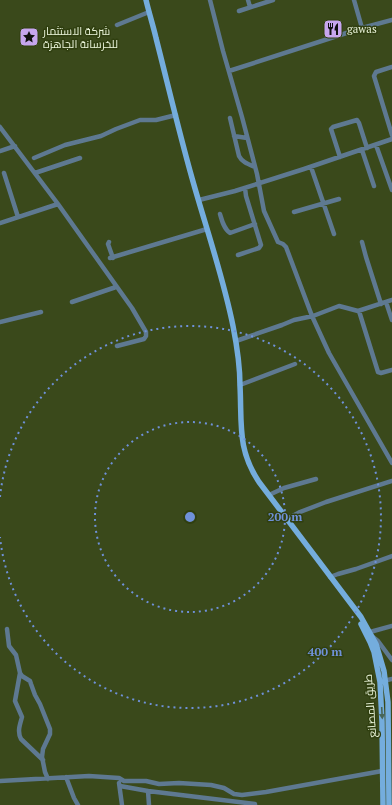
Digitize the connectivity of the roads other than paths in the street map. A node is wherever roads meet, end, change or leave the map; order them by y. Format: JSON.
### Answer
{"nodes":[{"id":1,"x":146,"y":0,"type":"edge"},
{"id":2,"x":210,"y":0,"type":"edge"},
{"id":3,"x":248,"y":0,"type":"edge"},
{"id":4,"x":273,"y":0,"type":"edge"},
{"id":5,"x":354,"y":0,"type":"edge"},
{"id":6,"x":250,"y":7,"type":"junction"},
{"id":7,"x":239,"y":11,"type":"dead end"},
{"id":8,"x":149,"y":12,"type":"junction"},
{"id":9,"x":392,"y":20,"type":"edge"},
{"id":10,"x":117,"y":25,"type":"dead end"},
{"id":11,"x":362,"y":28,"type":"junction"},
{"id":12,"x":392,"y":67,"type":"edge"},
{"id":13,"x":229,"y":71,"type":"junction"},
{"id":14,"x":176,"y":115,"type":"junction"},
{"id":15,"x":230,"y":118,"type":"dead end"},
{"id":16,"x":0,"y":126,"type":"edge"},
{"id":17,"x":392,"y":135,"type":"edge"},
{"id":18,"x":234,"y":136,"type":"junction"},
{"id":19,"x":247,"y":138,"type":"junction"},
{"id":20,"x":392,"y":139,"type":"edge"},
{"id":21,"x":376,"y":145,"type":"junction"},
{"id":22,"x":15,"y":146,"type":"junction"},
{"id":23,"x":365,"y":149,"type":"junction"},
{"id":24,"x":0,"y":151,"type":"edge"},
{"id":25,"x":340,"y":156,"type":"junction"},
{"id":26,"x":34,"y":158,"type":"dead end"},
{"id":27,"x":80,"y":158,"type":"dead end"},
{"id":28,"x":255,"y":167,"type":"junction"},
{"id":29,"x":311,"y":167,"type":"junction"},
{"id":30,"x":4,"y":173,"type":"dead end"},
{"id":31,"x":35,"y":173,"type":"junction"},
{"id":32,"x":259,"y":183,"type":"junction"},
{"id":33,"x":374,"y":186,"type":"dead end"},
{"id":34,"x":245,"y":188,"type":"junction"},
{"id":35,"x":392,"y":190,"type":"edge"},
{"id":36,"x":339,"y":199,"type":"dead end"},
{"id":37,"x":198,"y":200,"type":"junction"},
{"id":38,"x":58,"y":204,"type":"junction"},
{"id":39,"x":324,"y":204,"type":"junction"},
{"id":40,"x":294,"y":212,"type":"dead end"},
{"id":41,"x":220,"y":214,"type":"dead end"},
{"id":42,"x":18,"y":217,"type":"junction"},
{"id":43,"x":0,"y":222,"type":"edge"},
{"id":44,"x":255,"y":224,"type":"junction"},
{"id":45,"x":207,"y":229,"type":"junction"},
{"id":46,"x":334,"y":234,"type":"dead end"},
{"id":47,"x":108,"y":242,"type":"dead end"},
{"id":48,"x":362,"y":242,"type":"dead end"},
{"id":49,"x":238,"y":255,"type":"dead end"},
{"id":50,"x":116,"y":287,"type":"junction"},
{"id":51,"x":392,"y":300,"type":"edge"},
{"id":52,"x":72,"y":302,"type":"dead end"},
{"id":53,"x":386,"y":302,"type":"junction"},
{"id":54,"x":381,"y":304,"type":"junction"},
{"id":55,"x":359,"y":311,"type":"junction"},
{"id":56,"x":41,"y":312,"type":"dead end"},
{"id":57,"x":312,"y":316,"type":"junction"},
{"id":58,"x":392,"y":320,"type":"edge"},
{"id":59,"x":0,"y":322,"type":"edge"},
{"id":60,"x":236,"y":341,"type":"junction"},
{"id":61,"x":117,"y":346,"type":"dead end"},
{"id":62,"x":295,"y":364,"type":"dead end"},
{"id":63,"x":392,"y":370,"type":"edge"},
{"id":64,"x":240,"y":385,"type":"junction"},
{"id":65,"x":392,"y":463,"type":"edge"},
{"id":66,"x":316,"y":479,"type":"dead end"},
{"id":67,"x":392,"y":481,"type":"edge"},
{"id":68,"x":270,"y":495,"type":"junction"},
{"id":69,"x":287,"y":519,"type":"junction"},
{"id":70,"x":392,"y":556,"type":"edge"},
{"id":71,"x":330,"y":577,"type":"junction"},
{"id":72,"x":354,"y":609,"type":"junction"},
{"id":73,"x":392,"y":626,"type":"edge"},
{"id":74,"x":7,"y":629,"type":"dead end"},
{"id":75,"x":371,"y":634,"type":"junction"},
{"id":76,"x":392,"y":660,"type":"edge"},
{"id":77,"x":20,"y":673,"type":"junction"},
{"id":78,"x":392,"y":679,"type":"edge"},
{"id":79,"x":383,"y":681,"type":"junction"},
{"id":80,"x":42,"y":760,"type":"junction"},
{"id":81,"x":382,"y":771,"type":"junction"},
{"id":82,"x":66,"y":777,"type":"junction"},
{"id":83,"x":119,"y":778,"type":"junction"},
{"id":84,"x":48,"y":779,"type":"junction"},
{"id":85,"x":0,"y":781,"type":"edge"},
{"id":86,"x":120,"y":786,"type":"junction"},
{"id":87,"x":148,"y":791,"type":"junction"},
{"id":88,"x":78,"y":805,"type":"edge"},
{"id":89,"x":122,"y":805,"type":"edge"},
{"id":90,"x":149,"y":805,"type":"edge"},
{"id":91,"x":255,"y":805,"type":"edge"},
{"id":92,"x":383,"y":805,"type":"edge"},
{"id":93,"x":389,"y":805,"type":"edge"}],
"edges":[{"from":1,"to":8,"type":"main road"},
{"from":2,"to":13,"type":"street"},
{"from":3,"to":6,"type":"street"},
{"from":4,"to":6,"type":"street"},
{"from":5,"to":11,"type":"street"},
{"from":6,"to":7,"type":"street"},
{"from":8,"to":10,"type":"street"},
{"from":8,"to":14,"type":"main road"},
{"from":9,"to":11,"type":"street"},
{"from":11,"to":13,"type":"street"},
{"from":12,"to":17,"type":"street"},
{"from":13,"to":19,"type":"street"},
{"from":14,"to":26,"type":"street"},
{"from":14,"to":37,"type":"main road"},
{"from":15,"to":18,"type":"street"},
{"from":16,"to":22,"type":"street"},
{"from":18,"to":19,"type":"street"},
{"from":18,"to":28,"type":"street"},
{"from":19,"to":28,"type":"street"},
{"from":20,"to":21,"type":"street"},
{"from":21,"to":23,"type":"street"},
{"from":21,"to":35,"type":"street"},
{"from":22,"to":24,"type":"street"},
{"from":22,"to":31,"type":"street"},
{"from":23,"to":25,"type":"street"},
{"from":23,"to":25,"type":"street"},
{"from":23,"to":33,"type":"street"},
{"from":25,"to":29,"type":"street"},
{"from":27,"to":31,"type":"street"},
{"from":28,"to":32,"type":"street"},
{"from":29,"to":32,"type":"street"},
{"from":29,"to":39,"type":"street"},
{"from":30,"to":42,"type":"street"},
{"from":31,"to":38,"type":"street"},
{"from":32,"to":34,"type":"street"},
{"from":32,"to":57,"type":"street"},
{"from":34,"to":37,"type":"street"},
{"from":34,"to":44,"type":"street"},
{"from":36,"to":39,"type":"street"},
{"from":37,"to":45,"type":"main road"},
{"from":38,"to":42,"type":"street"},
{"from":38,"to":50,"type":"street"},
{"from":39,"to":40,"type":"street"},
{"from":39,"to":46,"type":"street"},
{"from":41,"to":44,"type":"street"},
{"from":42,"to":43,"type":"street"},
{"from":44,"to":49,"type":"street"},
{"from":45,"to":47,"type":"street"},
{"from":45,"to":60,"type":"main road"},
{"from":48,"to":54,"type":"street"},
{"from":50,"to":52,"type":"street"},
{"from":50,"to":61,"type":"street"},
{"from":51,"to":53,"type":"street"},
{"from":53,"to":54,"type":"street"},
{"from":53,"to":58,"type":"street"},
{"from":54,"to":55,"type":"street"},
{"from":55,"to":57,"type":"street"},
{"from":55,"to":63,"type":"street"},
{"from":56,"to":59,"type":"street"},
{"from":57,"to":60,"type":"street"},
{"from":57,"to":65,"type":"street"},
{"from":60,"to":64,"type":"main road"},
{"from":62,"to":64,"type":"street"},
{"from":64,"to":68,"type":"main road"},
{"from":66,"to":68,"type":"street"},
{"from":67,"to":69,"type":"street"},
{"from":68,"to":69,"type":"main road"},
{"from":69,"to":71,"type":"main road"},
{"from":70,"to":71,"type":"street"},
{"from":71,"to":72,"type":"main road"},
{"from":72,"to":75,"type":"main road"},
{"from":72,"to":79,"type":"main road","name":"طريق المصانع"},
{"from":73,"to":75,"type":"street"},
{"from":74,"to":77,"type":"street"},
{"from":75,"to":76,"type":"street"},
{"from":75,"to":79,"type":"main road"},
{"from":77,"to":80,"type":"street"},
{"from":77,"to":80,"type":"street"},
{"from":78,"to":79,"type":"street"},
{"from":79,"to":81,"type":"main road","name":"طريق المصانع","one_way":true},
{"from":79,"to":93,"type":"main road","name":"طريق المصانع"},
{"from":80,"to":84,"type":"street"},
{"from":81,"to":83,"type":"street"},
{"from":81,"to":92,"type":"main road","name":"طريق المصانع"},
{"from":82,"to":83,"type":"street"},
{"from":82,"to":84,"type":"street"},
{"from":82,"to":88,"type":"street"},
{"from":83,"to":86,"type":"street"},
{"from":84,"to":85,"type":"street"},
{"from":86,"to":87,"type":"street"},
{"from":86,"to":89,"type":"street"},
{"from":87,"to":90,"type":"street"},
{"from":87,"to":91,"type":"street"}]}
